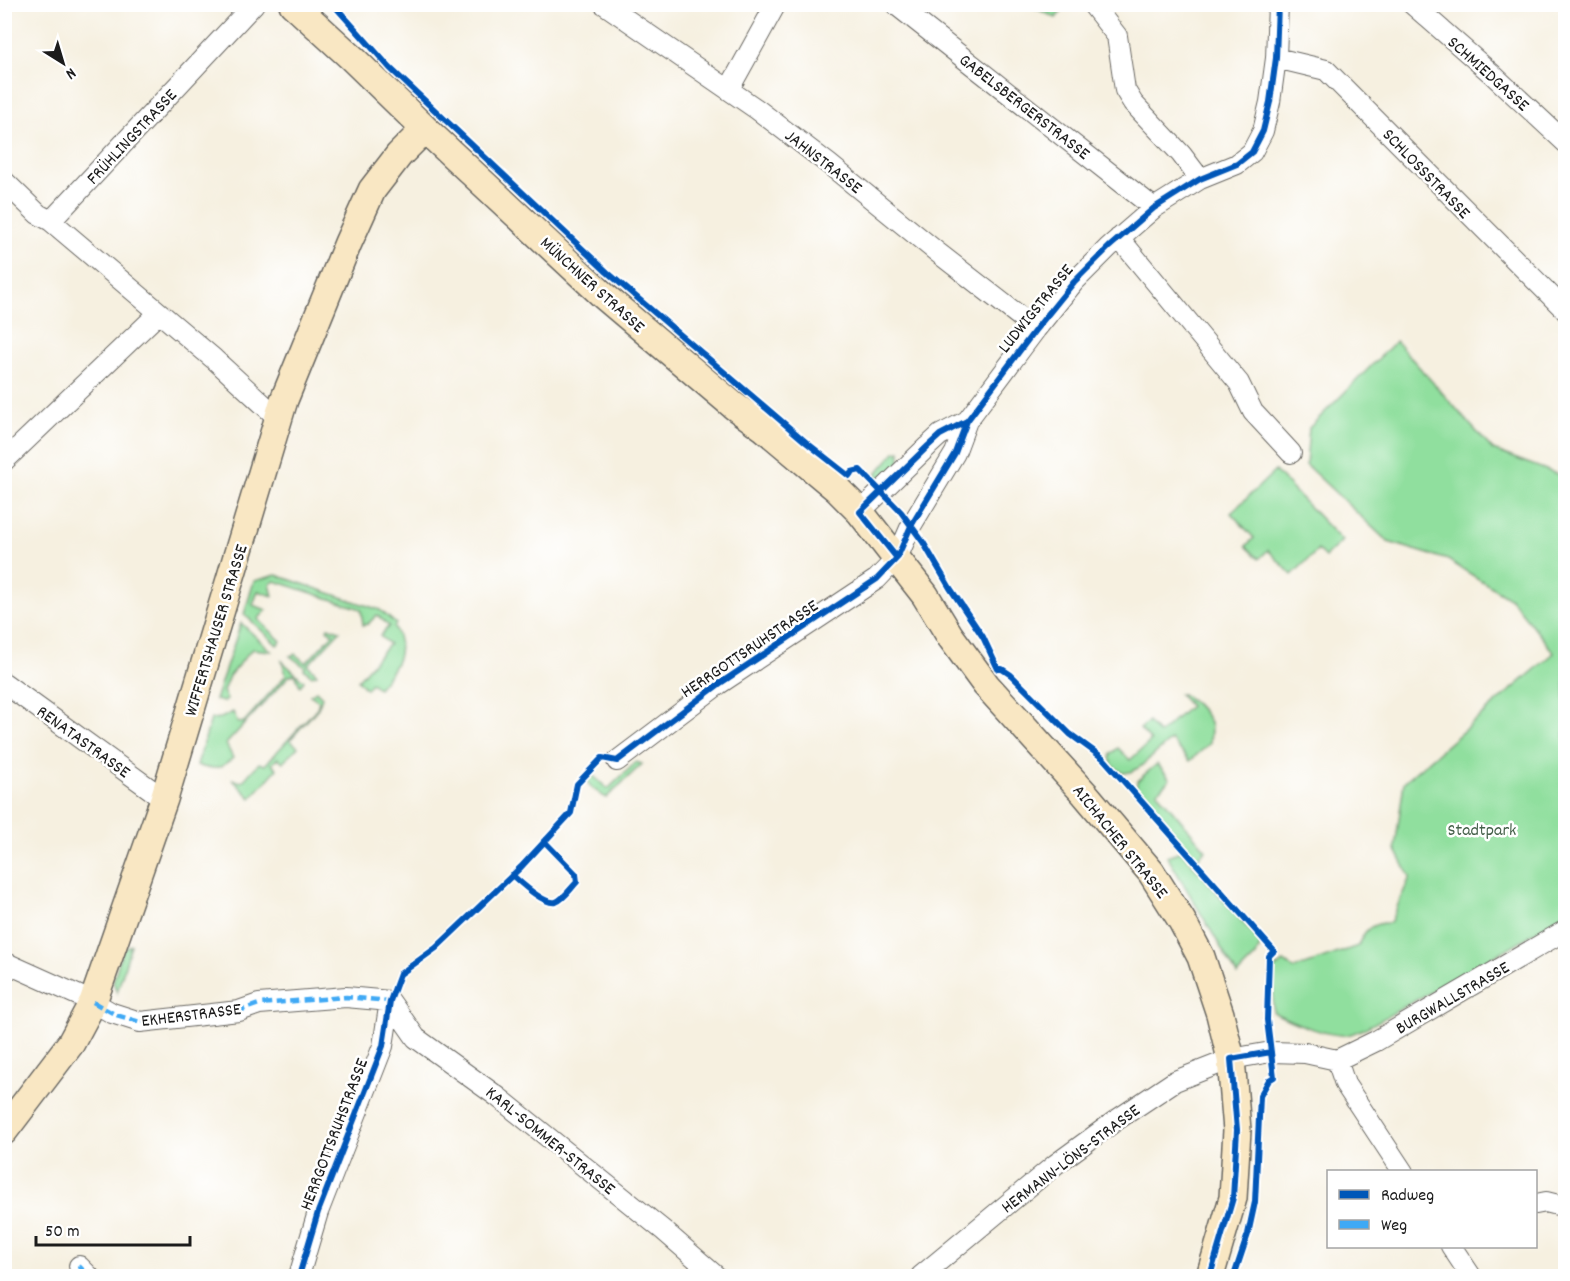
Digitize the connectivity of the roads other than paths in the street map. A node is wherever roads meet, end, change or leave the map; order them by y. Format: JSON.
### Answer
{"nodes":[{"id":1,"x":254,"y":4,"type":"edge"},
{"id":2,"x":293,"y":4,"type":"edge"},
{"id":3,"x":604,"y":4,"type":"edge"},
{"id":4,"x":776,"y":4,"type":"edge"},
{"id":5,"x":895,"y":4,"type":"edge"},
{"id":6,"x":1092,"y":4,"type":"edge"},
{"id":7,"x":1278,"y":4,"type":"edge"},
{"id":8,"x":1412,"y":4,"type":"edge"},
{"id":9,"x":1276,"y":57,"type":"junction"},
{"id":10,"x":729,"y":89,"type":"junction"},
{"id":11,"x":425,"y":129,"type":"junction"},
{"id":12,"x":1566,"y":143,"type":"edge"},
{"id":13,"x":1200,"y":179,"type":"junction"},
{"id":14,"x":4,"y":181,"type":"edge"},
{"id":15,"x":1154,"y":208,"type":"junction"},
{"id":16,"x":51,"y":221,"type":"junction"},
{"id":17,"x":1119,"y":238,"type":"junction"},
{"id":18,"x":1566,"y":311,"type":"edge"},
{"id":19,"x":159,"y":313,"type":"junction"},
{"id":20,"x":1036,"y":329,"type":"junction"},
{"id":21,"x":279,"y":419,"type":"junction"},
{"id":22,"x":967,"y":421,"type":"junction"},
{"id":23,"x":1291,"y":453,"type":"dead end"},
{"id":24,"x":4,"y":461,"type":"edge"},
{"id":25,"x":860,"y":512,"type":"junction"},
{"id":26,"x":897,"y":558,"type":"junction"},
{"id":27,"x":4,"y":683,"type":"edge"},
{"id":28,"x":616,"y":761,"type":"dead end"},
{"id":29,"x":164,"y":799,"type":"junction"},
{"id":30,"x":1566,"y":930,"type":"edge"},
{"id":31,"x":4,"y":962,"type":"edge"},
{"id":32,"x":390,"y":1001,"type":"junction"},
{"id":33,"x":93,"y":1002,"type":"junction"},
{"id":34,"x":1231,"y":1059,"type":"junction"},
{"id":35,"x":1337,"y":1060,"type":"junction"},
{"id":36,"x":4,"y":1131,"type":"edge"},
{"id":37,"x":1402,"y":1170,"type":"edge"},
{"id":38,"x":1537,"y":1204,"type":"edge"},
{"id":39,"x":1566,"y":1207,"type":"edge"},
{"id":40,"x":1455,"y":1248,"type":"edge"},
{"id":41,"x":299,"y":1276,"type":"edge"},
{"id":42,"x":716,"y":1276,"type":"edge"},
{"id":43,"x":921,"y":1276,"type":"edge"},
{"id":44,"x":1210,"y":1276,"type":"edge"},
{"id":45,"x":1471,"y":1276,"type":"edge"}],
"edges":[{"from":1,"to":16,"type":"street","name":"FRÜHLINGSTRASSE"},
{"from":2,"to":11,"type":"main road","name":"MÜNCHNER STRASSE"},
{"from":3,"to":10,"type":"street","name":"JAHNSTRASSE"},
{"from":4,"to":10,"type":"street"},
{"from":5,"to":15,"type":"street","name":"GABELSBERGERSTRASSE"},
{"from":6,"to":13,"type":"street"},
{"from":7,"to":9,"type":"street","name":"LUDWIGSTRASSE"},
{"from":8,"to":12,"type":"street","name":"SCHMIEDGASSE"},
{"from":9,"to":13,"type":"street","name":"LUDWIGSTRASSE"},
{"from":9,"to":18,"type":"street","name":"SCHLOSSSTRASSE"},
{"from":10,"to":20,"type":"street","name":"JAHNSTRASSE"},
{"from":11,"to":21,"type":"main road","name":"WIFFERTSHAUSER STRASSE"},
{"from":11,"to":25,"type":"main road","name":"MÜNCHNER STRASSE"},
{"from":13,"to":15,"type":"street","name":"LUDWIGSTRASSE"},
{"from":14,"to":16,"type":"street"},
{"from":15,"to":17,"type":"street","name":"LUDWIGSTRASSE"},
{"from":16,"to":19,"type":"street"},
{"from":17,"to":20,"type":"street","name":"LUDWIGSTRASSE"},
{"from":17,"to":23,"type":"street"},
{"from":19,"to":21,"type":"street"},
{"from":19,"to":24,"type":"street"},
{"from":20,"to":22,"type":"street","name":"LUDWIGSTRASSE"},
{"from":21,"to":29,"type":"main road","name":"WIFFERTSHAUSER STRASSE"},
{"from":22,"to":25,"type":"street","name":"LUDWIGSTRASSE"},
{"from":22,"to":26,"type":"street","name":"LUDWIGSTRASSE"},
{"from":25,"to":26,"type":"main road","name":"MÜNCHNER STRASSE"},
{"from":26,"to":28,"type":"street","name":"HERRGOTTSRUHSTRASSE"},
{"from":26,"to":34,"type":"main road","name":"AICHACHER STRASSE"},
{"from":27,"to":29,"type":"street","name":"RENATASTRASSE"},
{"from":29,"to":33,"type":"main road","name":"WIFFERTSHAUSER STRASSE"},
{"from":30,"to":35,"type":"street","name":"BURGWALLSTRASSE"},
{"from":31,"to":33,"type":"street","name":"EKHERSTRASSE"},
{"from":32,"to":33,"type":"street","name":"EKHERSTRASSE"},
{"from":32,"to":41,"type":"street","name":"HERRGOTTSRUHSTRASSE"},
{"from":32,"to":42,"type":"street","name":"KARL-SOMMER-STRASSE"},
{"from":33,"to":36,"type":"main road","name":"WIFFERTSHAUSER STRASSE"},
{"from":34,"to":35,"type":"street","name":"HERMANN-LÖNS-STRASSE"},
{"from":34,"to":43,"type":"street","name":"HERMANN-LÖNS-STRASSE"},
{"from":34,"to":44,"type":"main road","name":"AICHACHER STRASSE"},
{"from":35,"to":37,"type":"street"},
{"from":38,"to":39,"type":"street"},
{"from":40,"to":45,"type":"street"}]}
